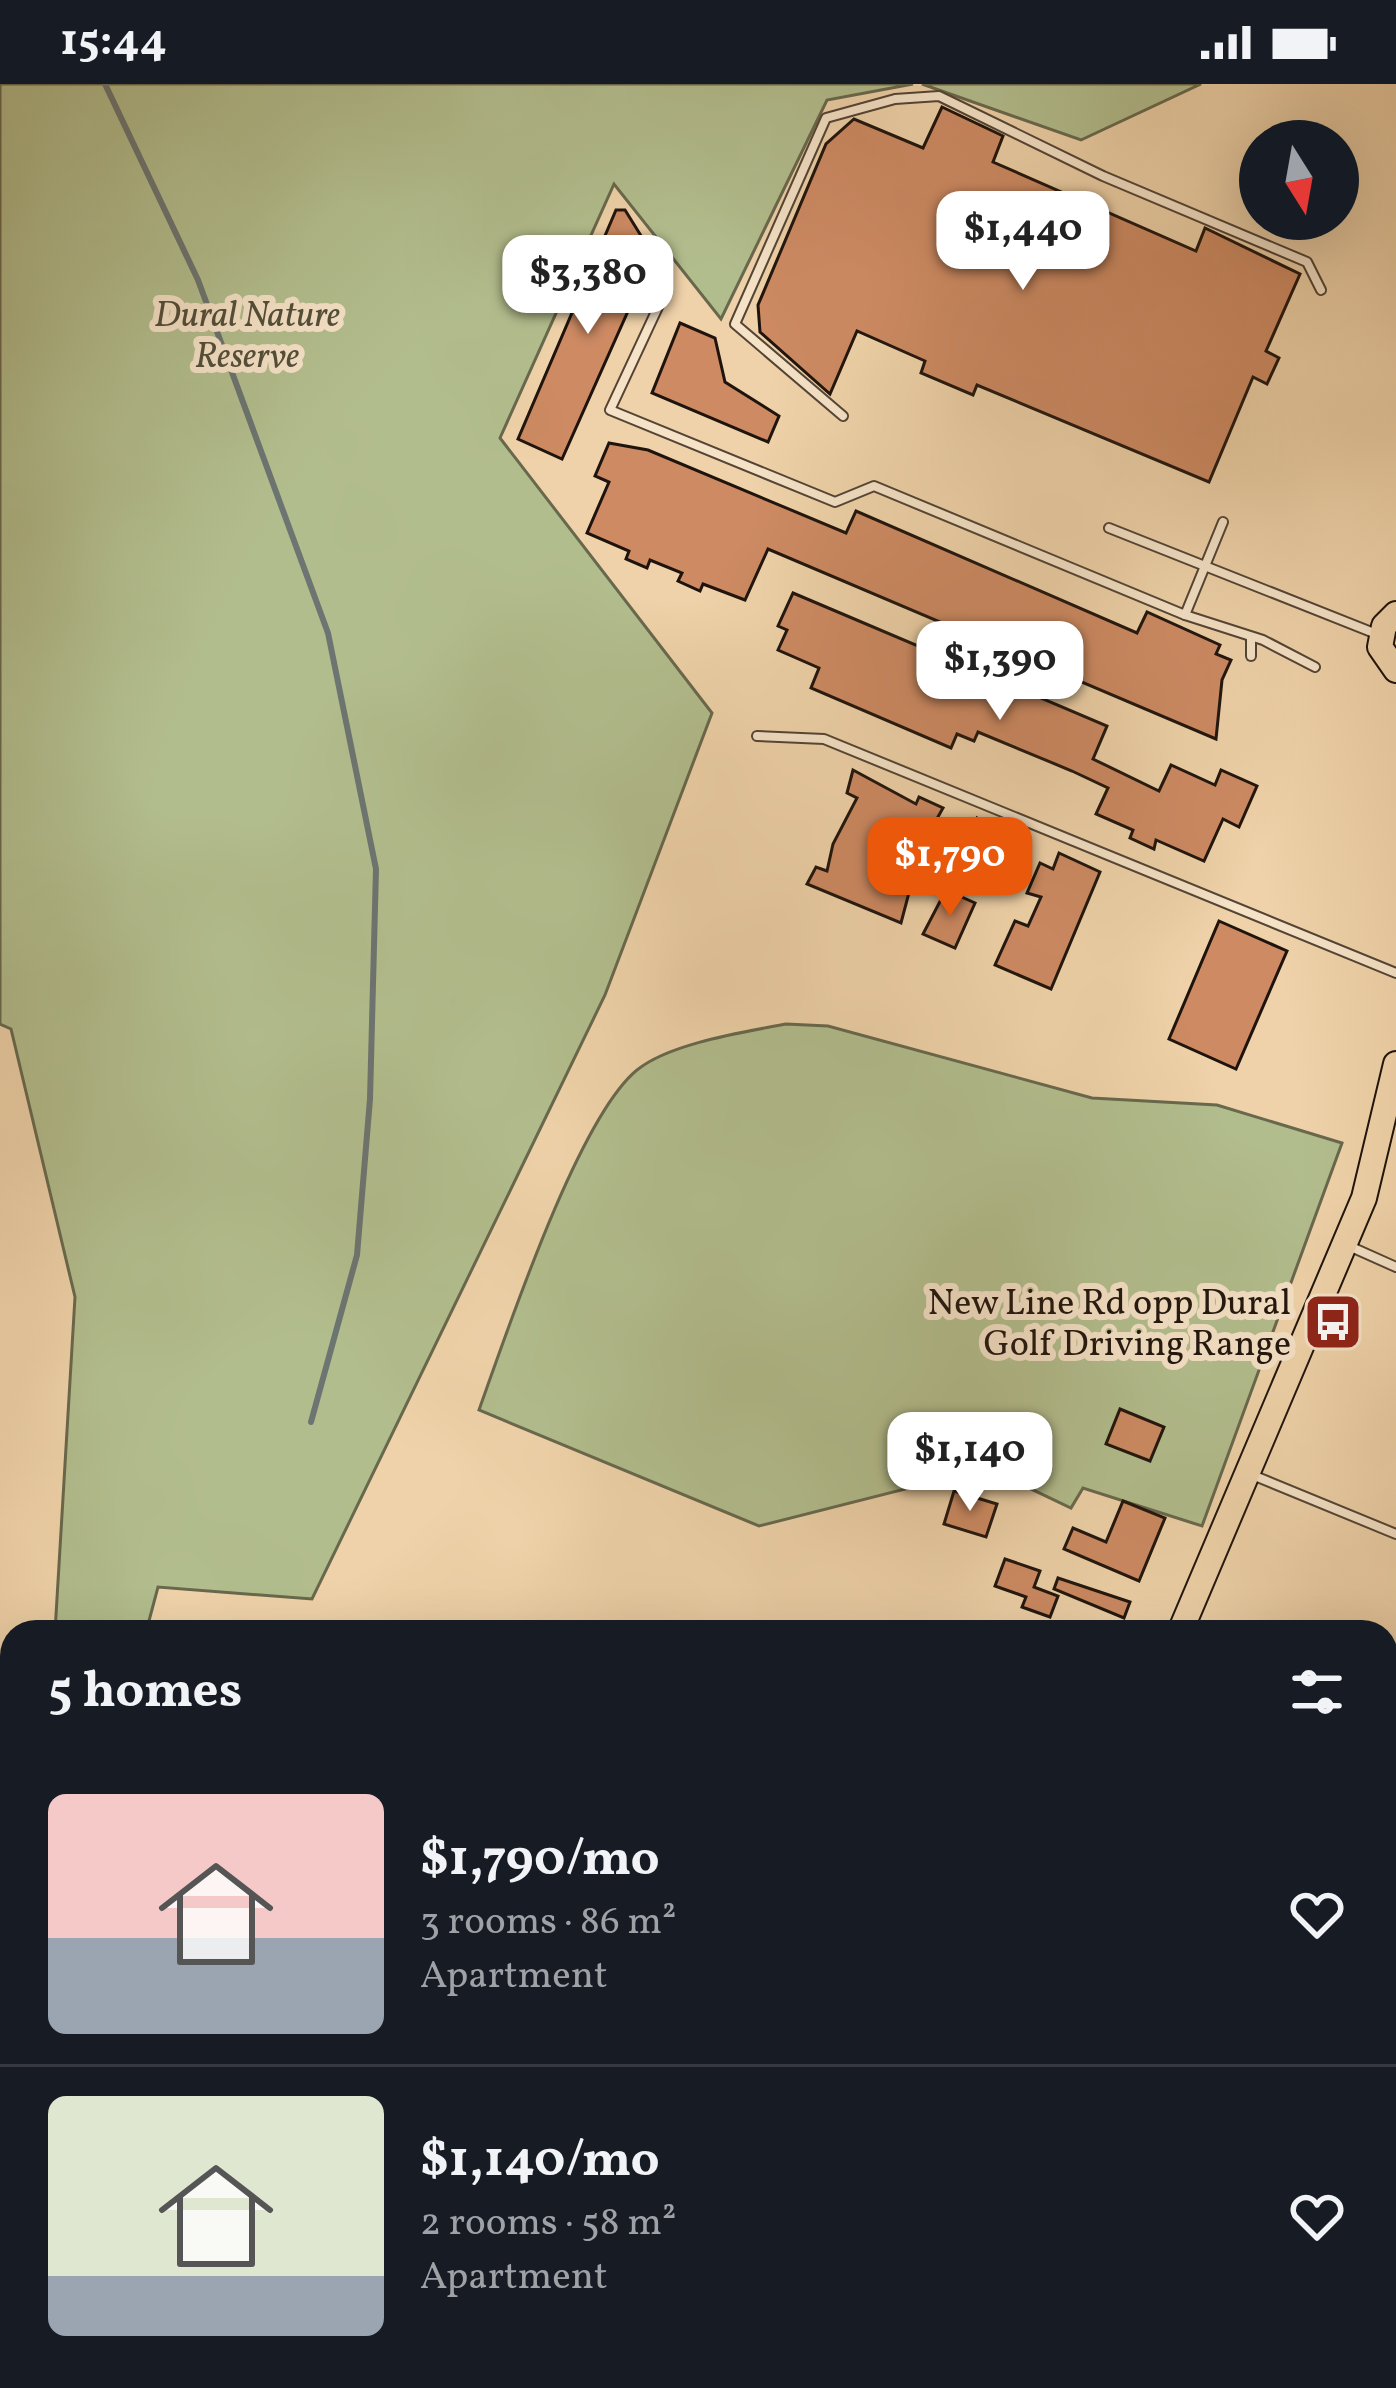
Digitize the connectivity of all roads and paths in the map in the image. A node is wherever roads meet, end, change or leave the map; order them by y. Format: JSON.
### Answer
{"nodes":[{"id":1,"x":666,"y":290,"type":"dead end"},
{"id":2,"x":1321,"y":290,"type":"dead end"},
{"id":3,"x":843,"y":416,"type":"dead end"},
{"id":4,"x":1223,"y":522,"type":"dead end"},
{"id":5,"x":1109,"y":528,"type":"dead end"},
{"id":6,"x":1209,"y":565,"type":"junction"},
{"id":7,"x":1396,"y":614,"type":"edge"},
{"id":8,"x":1185,"y":615,"type":"junction"},
{"id":9,"x":1380,"y":635,"type":"junction"},
{"id":10,"x":1251,"y":637,"type":"junction"},
{"id":11,"x":1251,"y":656,"type":"dead end"},
{"id":12,"x":1315,"y":667,"type":"dead end"},
{"id":13,"x":1396,"y":670,"type":"edge"},
{"id":14,"x":757,"y":736,"type":"dead end"},
{"id":15,"x":1396,"y":973,"type":"edge"},
{"id":16,"x":1396,"y":1064,"type":"edge"},
{"id":17,"x":1346,"y":1245,"type":"junction"},
{"id":18,"x":1396,"y":1267,"type":"edge"},
{"id":19,"x":1248,"y":1473,"type":"junction"},
{"id":20,"x":1396,"y":1534,"type":"edge"},
{"id":21,"x":1185,"y":1620,"type":"edge"}],
"edges":[{"from":1,"to":8,"type":"lane"},
{"from":2,"to":3,"type":"lane"},
{"from":4,"to":6,"type":"lane"},
{"from":5,"to":6,"type":"lane"},
{"from":6,"to":8,"type":"lane"},
{"from":6,"to":9,"type":"lane"},
{"from":7,"to":9,"type":"main road"},
{"from":8,"to":10,"type":"lane"},
{"from":9,"to":13,"type":"main road"},
{"from":10,"to":11,"type":"lane"},
{"from":10,"to":12,"type":"lane"},
{"from":14,"to":15,"type":"lane"},
{"from":16,"to":17,"type":"main road"},
{"from":17,"to":18,"type":"lane"},
{"from":17,"to":19,"type":"main road"},
{"from":19,"to":20,"type":"lane"},
{"from":19,"to":21,"type":"main road"}]}
